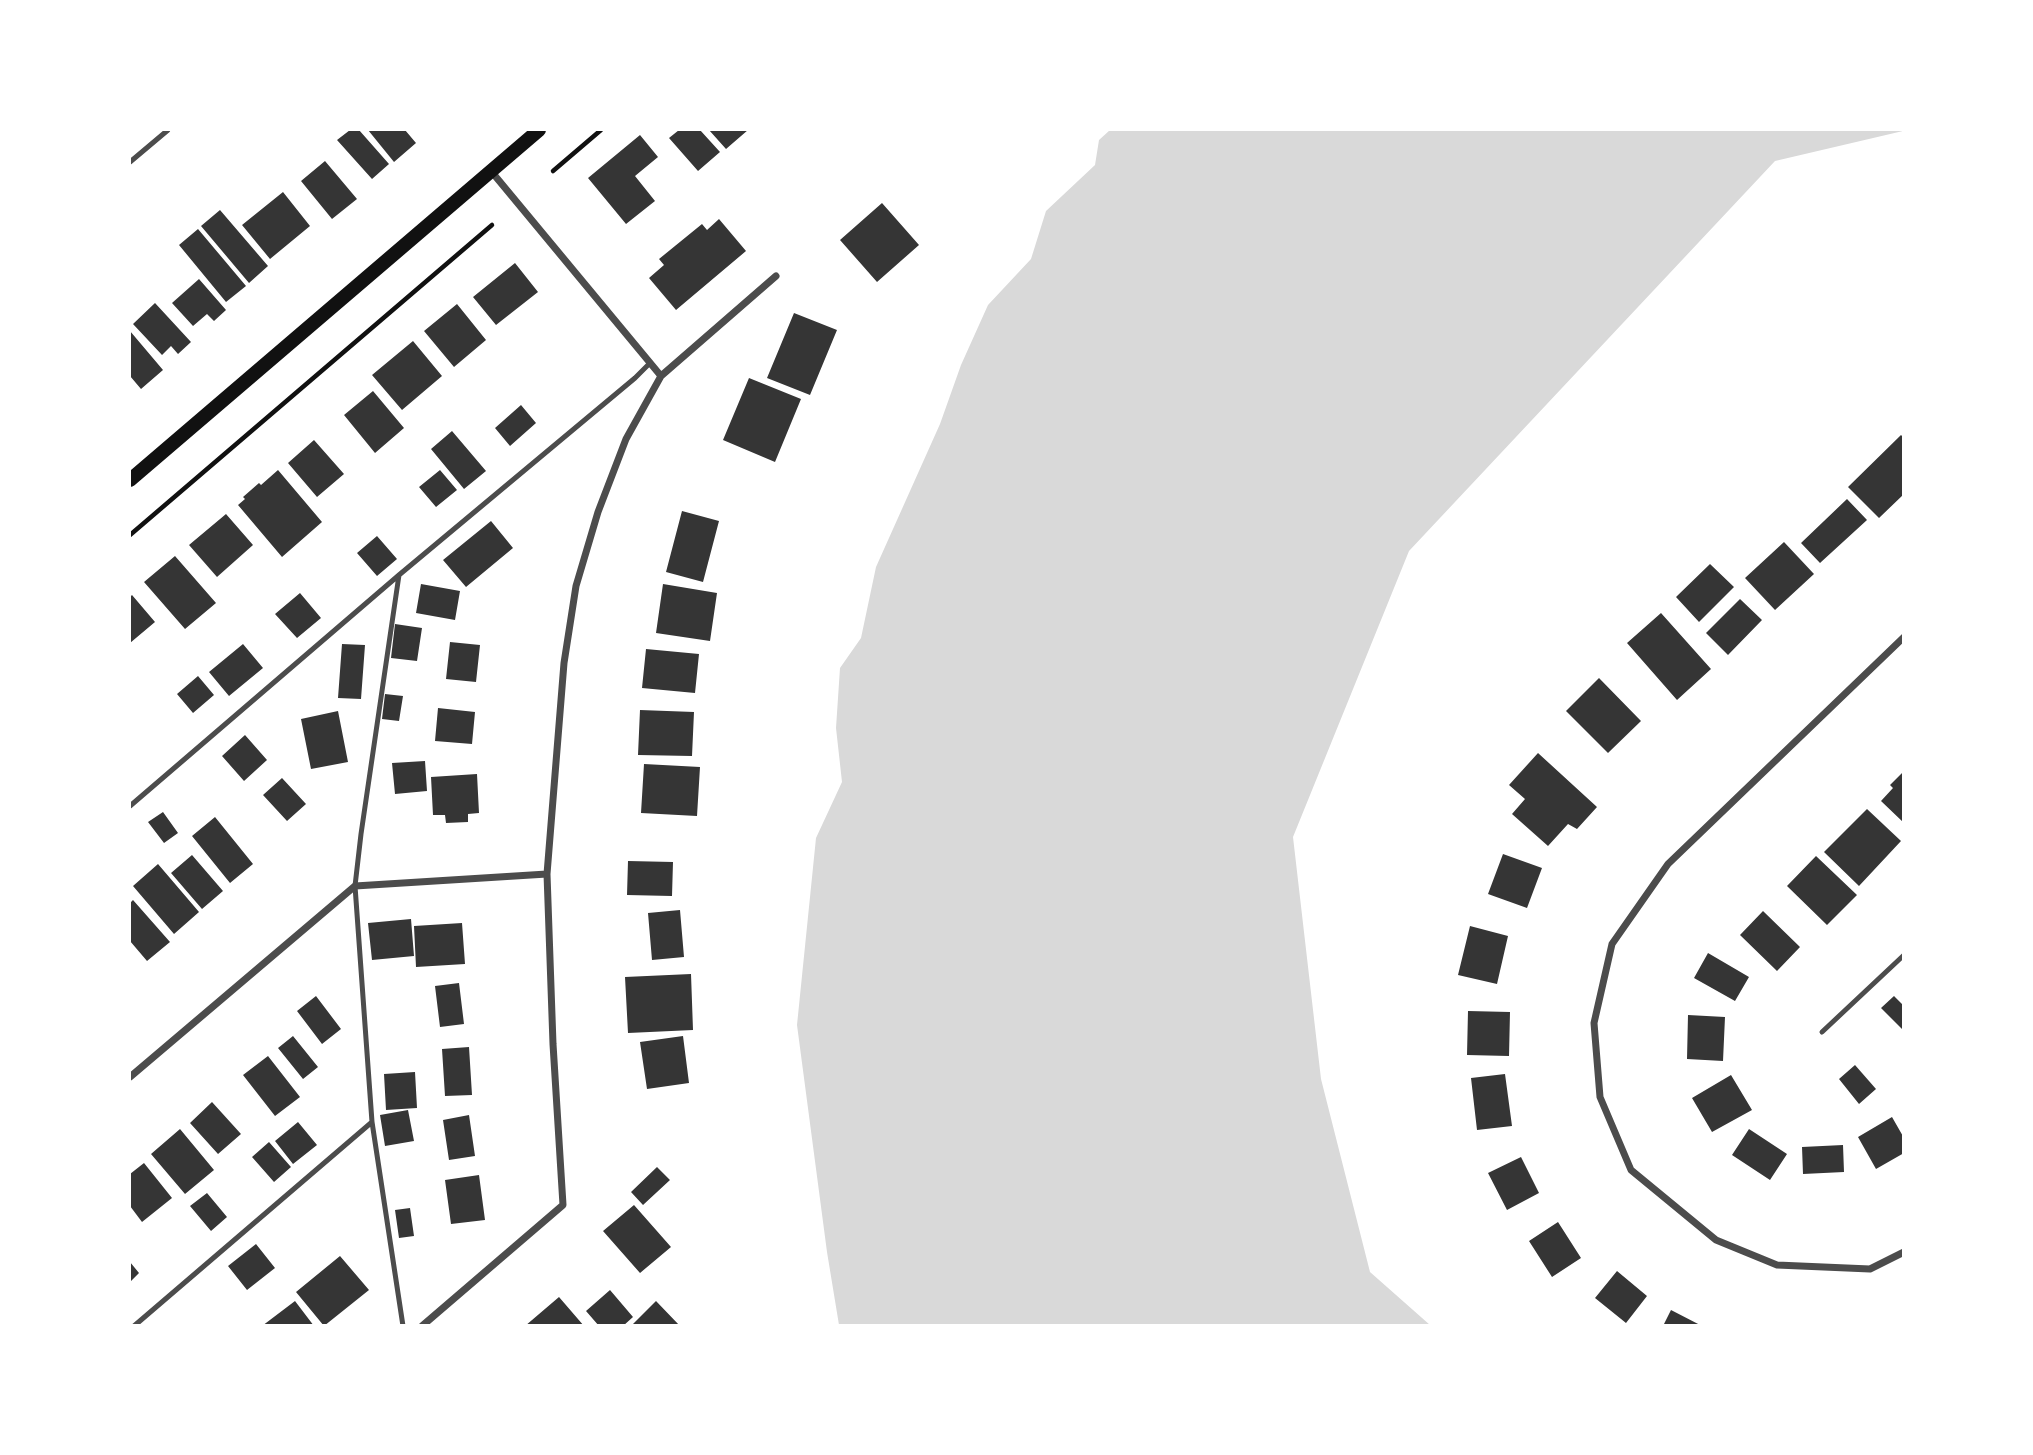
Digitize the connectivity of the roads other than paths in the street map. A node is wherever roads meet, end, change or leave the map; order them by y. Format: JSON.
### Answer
{"nodes":[{"id":1,"x":168,"y":130,"type":"edge"},
{"id":2,"x":539,"y":130,"type":"edge"},
{"id":3,"x":130,"y":162,"type":"edge"},
{"id":4,"x":491,"y":171,"type":"junction"},
{"id":5,"x":776,"y":276,"type":"dead end"},
{"id":6,"x":650,"y":363,"type":"junction"},
{"id":7,"x":661,"y":376,"type":"junction"},
{"id":8,"x":130,"y":480,"type":"edge"},
{"id":9,"x":399,"y":575,"type":"junction"},
{"id":10,"x":1903,"y":637,"type":"edge"},
{"id":11,"x":130,"y":806,"type":"edge"},
{"id":12,"x":547,"y":874,"type":"junction"},
{"id":13,"x":355,"y":886,"type":"junction"},
{"id":14,"x":1903,"y":955,"type":"edge"},
{"id":15,"x":1822,"y":1032,"type":"dead end"},
{"id":16,"x":130,"y":1077,"type":"edge"},
{"id":17,"x":372,"y":1122,"type":"junction"},
{"id":18,"x":1903,"y":1252,"type":"edge"},
{"id":19,"x":134,"y":1325,"type":"edge"},
{"id":20,"x":403,"y":1325,"type":"edge"},
{"id":21,"x":422,"y":1325,"type":"edge"}],
"edges":[{"from":1,"to":3,"type":"lane"},
{"from":2,"to":4,"type":"main road"},
{"from":4,"to":6,"type":"street"},
{"from":4,"to":8,"type":"main road"},
{"from":5,"to":7,"type":"street"},
{"from":6,"to":7,"type":"street"},
{"from":6,"to":9,"type":"lane"},
{"from":7,"to":12,"type":"street"},
{"from":9,"to":11,"type":"lane"},
{"from":9,"to":13,"type":"lane"},
{"from":10,"to":18,"type":"street"},
{"from":12,"to":13,"type":"street"},
{"from":12,"to":21,"type":"street"},
{"from":13,"to":16,"type":"street"},
{"from":13,"to":17,"type":"lane"},
{"from":14,"to":15,"type":"lane"},
{"from":17,"to":19,"type":"lane"},
{"from":17,"to":20,"type":"lane"}]}
